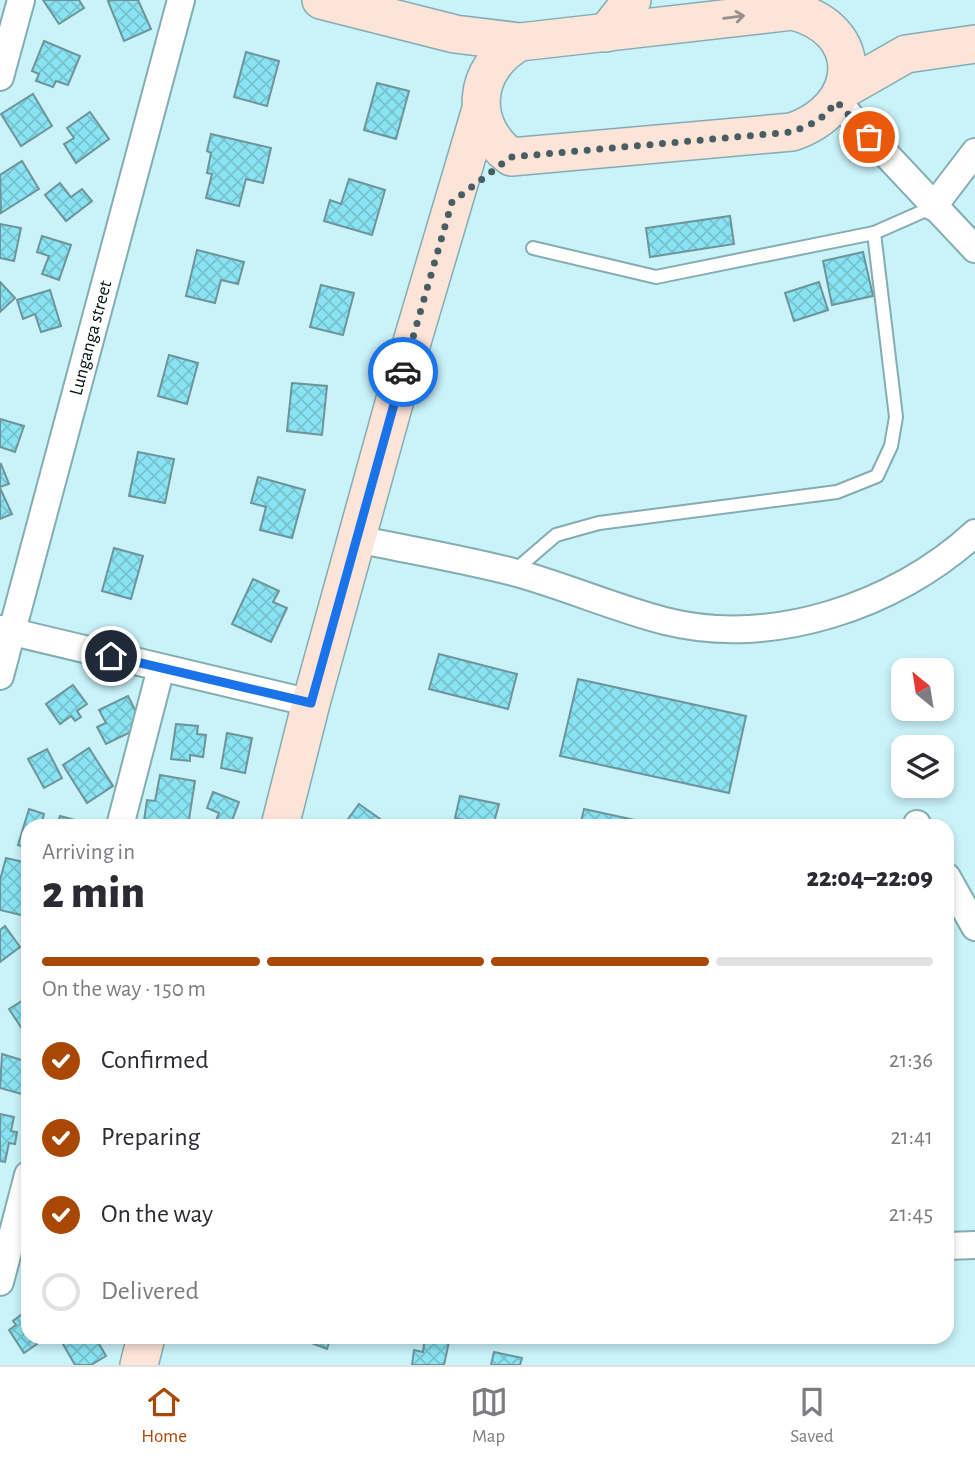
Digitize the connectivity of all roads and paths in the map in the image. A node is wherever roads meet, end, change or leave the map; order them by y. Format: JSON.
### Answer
{"nodes":[{"id":1,"x":21,"y":0,"type":"edge"},
{"id":2,"x":181,"y":0,"type":"edge"},
{"id":3,"x":321,"y":0,"type":"edge"},
{"id":4,"x":632,"y":0,"type":"edge"},
{"id":5,"x":657,"y":0,"type":"edge"},
{"id":6,"x":782,"y":6,"type":"edge"},
{"id":7,"x":684,"y":24,"type":"junction"},
{"id":8,"x":828,"y":28,"type":"junction"},
{"id":9,"x":606,"y":33,"type":"junction"},
{"id":10,"x":455,"y":34,"type":"junction"},
{"id":11,"x":520,"y":42,"type":"junction"},
{"id":12,"x":975,"y":44,"type":"edge"},
{"id":13,"x":906,"y":54,"type":"junction"},
{"id":14,"x":0,"y":77,"type":"edge"},
{"id":15,"x":483,"y":93,"type":"junction"},
{"id":16,"x":840,"y":96,"type":"junction"},
{"id":17,"x":975,"y":152,"type":"edge"},
{"id":18,"x":511,"y":157,"type":"junction"},
{"id":19,"x":452,"y":202,"type":"junction"},
{"id":20,"x":933,"y":208,"type":"junction"},
{"id":21,"x":874,"y":233,"type":"junction"},
{"id":22,"x":533,"y":248,"type":"dead end"},
{"id":23,"x":975,"y":249,"type":"edge"},
{"id":24,"x":975,"y":533,"type":"edge"},
{"id":25,"x":357,"y":539,"type":"junction"},
{"id":26,"x":513,"y":572,"type":"junction"},
{"id":27,"x":6,"y":631,"type":"edge"},
{"id":28,"x":161,"y":668,"type":"junction"},
{"id":29,"x":0,"y":676,"type":"edge"},
{"id":30,"x":311,"y":703,"type":"junction"},
{"id":31,"x":122,"y":819,"type":"edge"},
{"id":32,"x":282,"y":819,"type":"edge"},
{"id":33,"x":954,"y":890,"type":"edge"},
{"id":34,"x":975,"y":927,"type":"edge"},
{"id":35,"x":21,"y":1202,"type":"edge"},
{"id":36,"x":975,"y":1245,"type":"edge"},
{"id":37,"x":954,"y":1246,"type":"edge"},
{"id":38,"x":0,"y":1282,"type":"edge"},
{"id":39,"x":144,"y":1344,"type":"edge"},
{"id":40,"x":139,"y":1365,"type":"edge"}],
"edges":[{"from":1,"to":14,"type":"street"},
{"from":2,"to":27,"type":"street","name":"Lunganga street"},
{"from":3,"to":10,"type":"street"},
{"from":4,"to":9,"type":"street"},
{"from":5,"to":7,"type":"street"},
{"from":7,"to":6,"type":"street","one_way":true},
{"from":6,"to":8,"type":"street"},
{"from":7,"to":9,"type":"street"},
{"from":8,"to":13,"type":"street"},
{"from":8,"to":16,"type":"street"},
{"from":9,"to":11,"type":"street"},
{"from":10,"to":11,"type":"street"},
{"from":10,"to":15,"type":"street"},
{"from":11,"to":15,"type":"street"},
{"from":12,"to":13,"type":"street"},
{"from":13,"to":16,"type":"street"},
{"from":15,"to":18,"type":"street"},
{"from":15,"to":19,"type":"street"},
{"from":16,"to":18,"type":"street"},
{"from":16,"to":20,"type":"street"},
{"from":17,"to":20,"type":"street"},
{"from":18,"to":19,"type":"street"},
{"from":19,"to":25,"type":"street"},
{"from":20,"to":21,"type":"lane"},
{"from":20,"to":23,"type":"street"},
{"from":21,"to":22,"type":"lane"},
{"from":21,"to":26,"type":"lane"},
{"from":24,"to":26,"type":"street"},
{"from":25,"to":26,"type":"street"},
{"from":25,"to":30,"type":"street"},
{"from":27,"to":28,"type":"street"},
{"from":27,"to":29,"type":"street","name":"Lunganga street"},
{"from":28,"to":30,"type":"street"},
{"from":28,"to":31,"type":"street"},
{"from":30,"to":32,"type":"street"},
{"from":33,"to":34,"type":"street"},
{"from":35,"to":38,"type":"street"},
{"from":36,"to":37,"type":"street"},
{"from":39,"to":40,"type":"street"}]}
